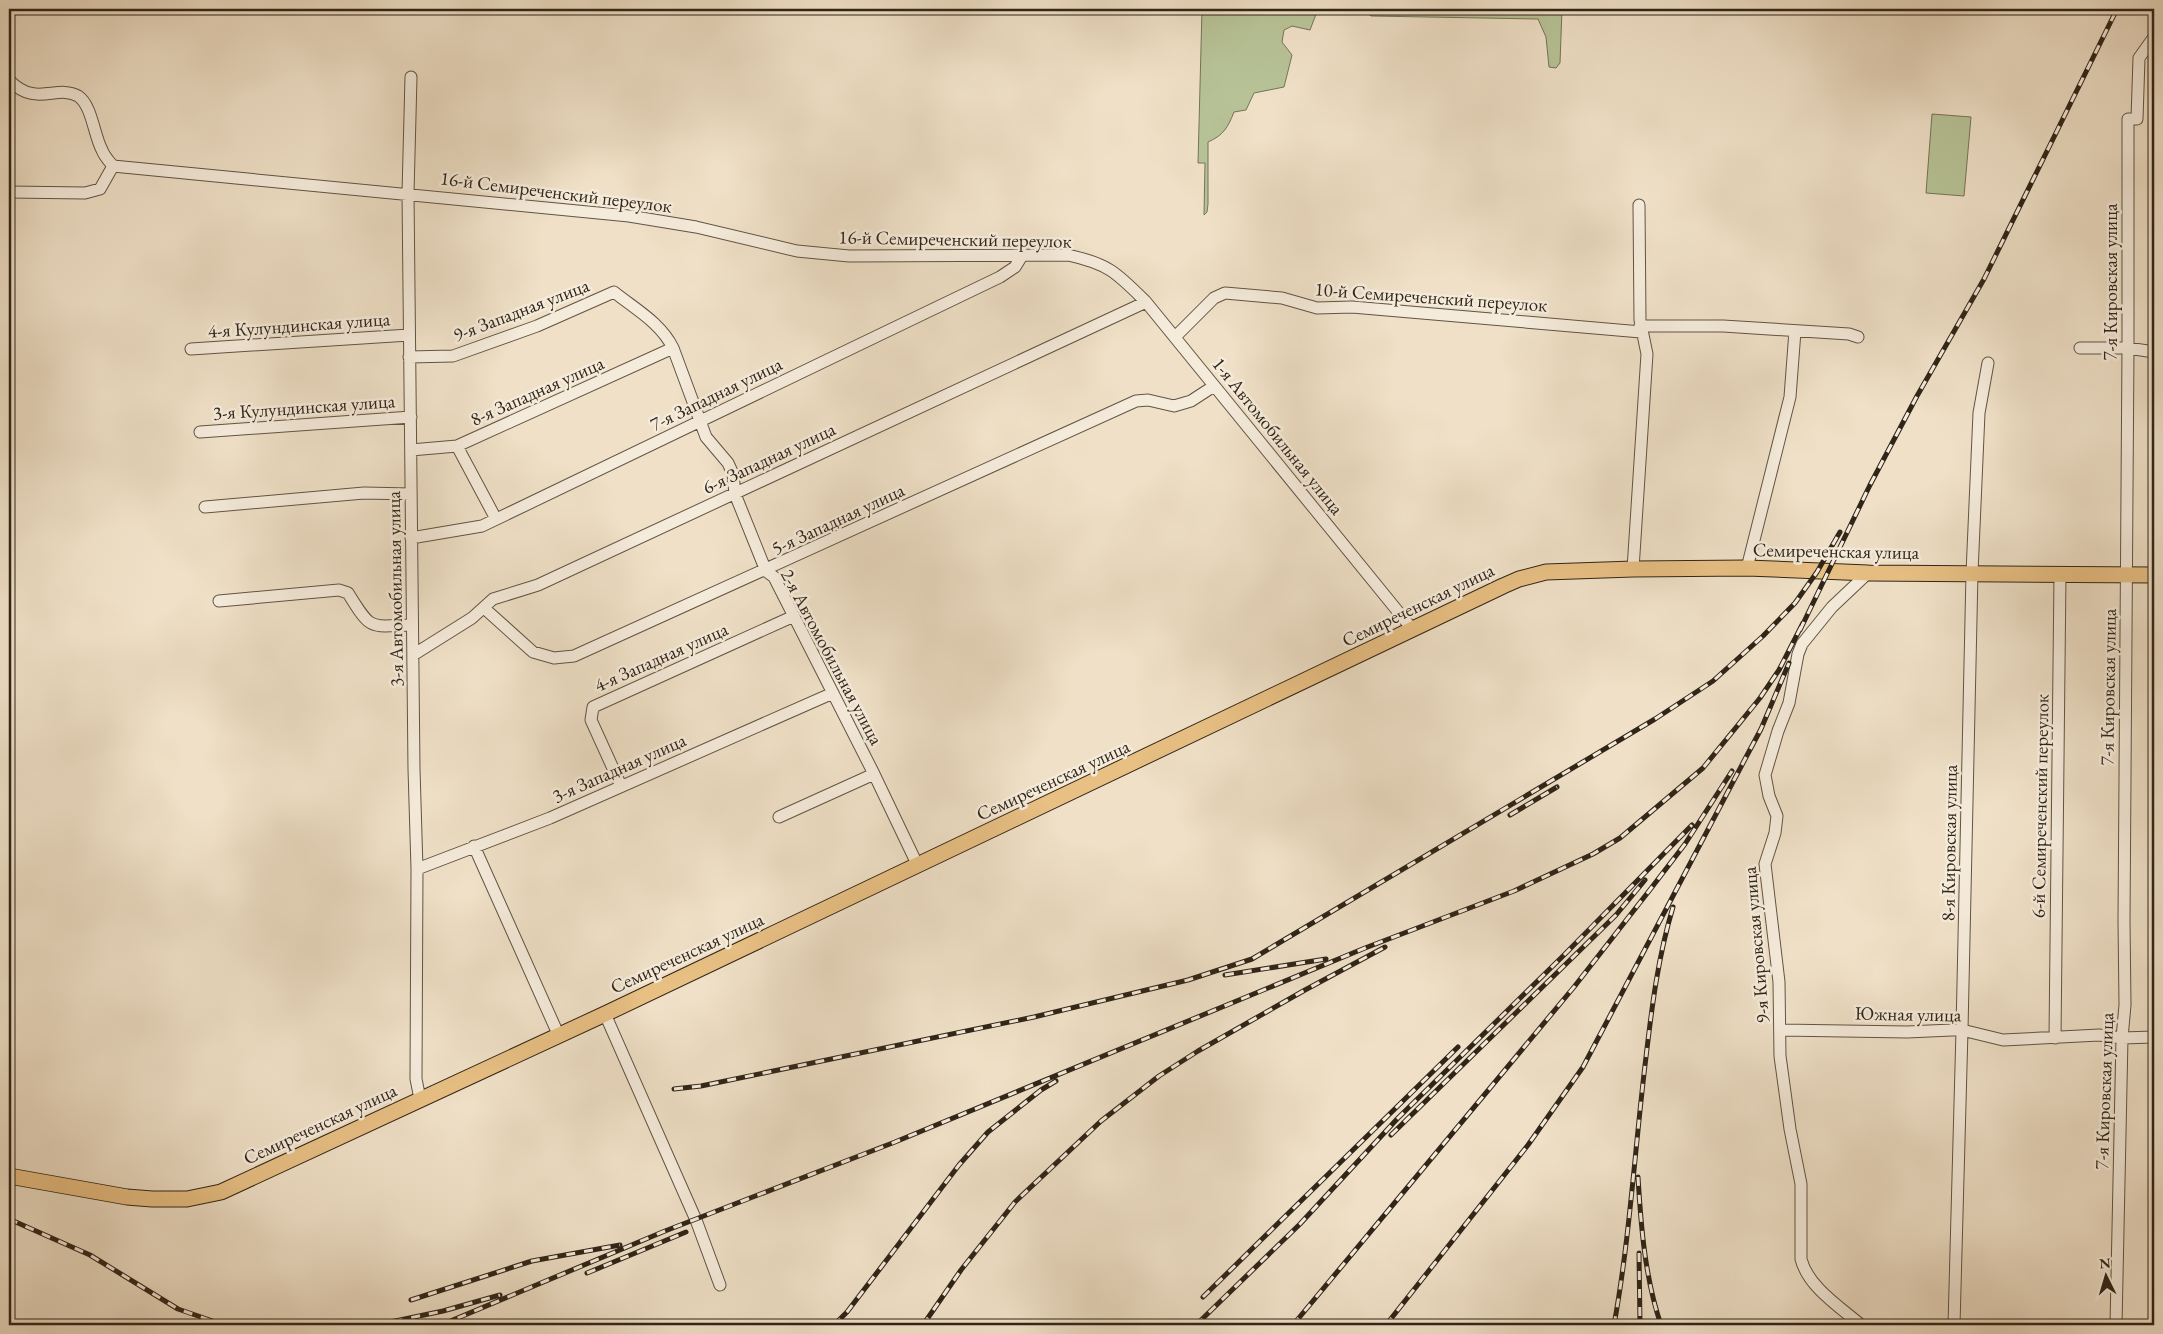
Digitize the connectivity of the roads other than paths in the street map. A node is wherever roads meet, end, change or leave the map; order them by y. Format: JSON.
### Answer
{"nodes":[{"id":1,"x":2154,"y":37,"type":"edge"},
{"id":2,"x":411,"y":77,"type":"dead end"},
{"id":3,"x":9,"y":80,"type":"edge"},
{"id":4,"x":113,"y":166,"type":"junction"},
{"id":5,"x":9,"y":192,"type":"edge"},
{"id":6,"x":408,"y":193,"type":"junction"},
{"id":7,"x":1639,"y":206,"type":"dead end"},
{"id":8,"x":1023,"y":254,"type":"junction"},
{"id":9,"x":1110,"y":268,"type":"joint"},
{"id":10,"x":614,"y":292,"type":"joint"},
{"id":11,"x":1146,"y":302,"type":"junction"},
{"id":12,"x":1641,"y":329,"type":"junction"},
{"id":13,"x":1795,"y":331,"type":"junction"},
{"id":14,"x":409,"y":335,"type":"junction"},
{"id":15,"x":1175,"y":337,"type":"junction"},
{"id":16,"x":1858,"y":337,"type":"dead end"},
{"id":17,"x":673,"y":348,"type":"junction"},
{"id":18,"x":2080,"y":348,"type":"dead end"},
{"id":19,"x":2128,"y":348,"type":"junction"},
{"id":20,"x":190,"y":349,"type":"dead end"},
{"id":21,"x":2154,"y":352,"type":"edge"},
{"id":22,"x":409,"y":357,"type":"junction"},
{"id":23,"x":1988,"y":363,"type":"dead end"},
{"id":24,"x":1214,"y":386,"type":"junction"},
{"id":25,"x":410,"y":417,"type":"junction"},
{"id":26,"x":699,"y":422,"type":"junction"},
{"id":27,"x":200,"y":432,"type":"dead end"},
{"id":28,"x":457,"y":446,"type":"junction"},
{"id":29,"x":411,"y":450,"type":"junction"},
{"id":30,"x":411,"y":494,"type":"junction"},
{"id":31,"x":735,"y":494,"type":"junction"},
{"id":32,"x":205,"y":507,"type":"dead end"},
{"id":33,"x":496,"y":519,"type":"junction"},
{"id":34,"x":411,"y":538,"type":"junction"},
{"id":35,"x":1633,"y":568,"type":"junction"},
{"id":36,"x":1747,"y":568,"type":"junction"},
{"id":37,"x":766,"y":570,"type":"junction"},
{"id":38,"x":1868,"y":573,"type":"junction"},
{"id":39,"x":1972,"y":573,"type":"junction"},
{"id":40,"x":2060,"y":574,"type":"junction"},
{"id":41,"x":2127,"y":574,"type":"junction"},
{"id":42,"x":2154,"y":575,"type":"edge"},
{"id":43,"x":219,"y":601,"type":"dead end"},
{"id":44,"x":484,"y":608,"type":"junction"},
{"id":45,"x":794,"y":616,"type":"junction"},
{"id":46,"x":412,"y":625,"type":"junction"},
{"id":47,"x":1413,"y":630,"type":"junction"},
{"id":48,"x":413,"y":655,"type":"junction"},
{"id":49,"x":833,"y":693,"type":"junction"},
{"id":50,"x":874,"y":774,"type":"junction"},
{"id":51,"x":621,"y":786,"type":"junction"},
{"id":52,"x":779,"y":816,"type":"dead end"},
{"id":53,"x":474,"y":846,"type":"junction"},
{"id":54,"x":918,"y":866,"type":"junction"},
{"id":55,"x":417,"y":869,"type":"junction"},
{"id":56,"x":605,"y":1014,"type":"junction"},
{"id":57,"x":1780,"y":1030,"type":"junction"},
{"id":58,"x":1962,"y":1030,"type":"junction"},
{"id":59,"x":558,"y":1036,"type":"junction"},
{"id":60,"x":2154,"y":1037,"type":"edge"},
{"id":61,"x":2055,"y":1038,"type":"junction"},
{"id":62,"x":2122,"y":1038,"type":"junction"},
{"id":63,"x":420,"y":1099,"type":"junction"},
{"id":64,"x":9,"y":1176,"type":"edge"},
{"id":65,"x":720,"y":1285,"type":"dead end"},
{"id":66,"x":1861,"y":1325,"type":"edge"},
{"id":67,"x":1954,"y":1325,"type":"edge"},
{"id":68,"x":2116,"y":1325,"type":"edge"}],
"edges":[{"from":1,"to":19,"type":"street","name":"7-я Кировская улица"},
{"from":2,"to":6,"type":"street","name":"3-я Автомобильная улица"},
{"from":3,"to":4,"type":"street"},
{"from":4,"to":5,"type":"street"},
{"from":4,"to":6,"type":"street","name":"16-й Семиреченский переулок"},
{"from":6,"to":8,"type":"street","name":"16-й Семиреченский переулок"},
{"from":6,"to":14,"type":"street","name":"3-я Автомобильная улица"},
{"from":7,"to":12,"type":"street"},
{"from":8,"to":9,"type":"street","name":"16-й Семиреченский переулок"},
{"from":8,"to":26,"type":"street","name":"7-я Западная улица"},
{"from":9,"to":11,"type":"street","name":"1-я Автомобильная улица"},
{"from":10,"to":17,"type":"street","name":"2-я Автомобильная улица"},
{"from":10,"to":22,"type":"street","name":"9-я Западная улица"},
{"from":11,"to":15,"type":"street","name":"1-я Автомобильная улица"},
{"from":11,"to":31,"type":"street","name":"6-я Западная улица"},
{"from":12,"to":13,"type":"street","name":"10-й Семиреченский переулок"},
{"from":12,"to":15,"type":"street","name":"10-й Семиреченский переулок"},
{"from":12,"to":35,"type":"street"},
{"from":13,"to":16,"type":"street","name":"10-й Семиреченский переулок"},
{"from":13,"to":36,"type":"street"},
{"from":14,"to":20,"type":"street","name":"4-я Кулундинская улица"},
{"from":14,"to":22,"type":"street","name":"3-я Автомобильная улица"},
{"from":15,"to":24,"type":"street","name":"1-я Автомобильная улица"},
{"from":17,"to":26,"type":"street","name":"2-я Автомобильная улица"},
{"from":17,"to":28,"type":"street","name":"8-я Западная улица"},
{"from":18,"to":19,"type":"street"},
{"from":19,"to":21,"type":"street"},
{"from":19,"to":41,"type":"street","name":"7-я Кировская улица"},
{"from":22,"to":25,"type":"street","name":"3-я Автомобильная улица"},
{"from":23,"to":39,"type":"street","name":"8-я Кировская улица"},
{"from":24,"to":37,"type":"street","name":"5-я Западная улица"},
{"from":24,"to":47,"type":"street","name":"1-я Автомобильная улица"},
{"from":25,"to":27,"type":"street","name":"3-я Кулундинская улица"},
{"from":25,"to":29,"type":"street","name":"3-я Автомобильная улица"},
{"from":26,"to":31,"type":"street","name":"2-я Автомобильная улица"},
{"from":26,"to":33,"type":"street","name":"7-я Западная улица"},
{"from":28,"to":29,"type":"street","name":"8-я Западная улица"},
{"from":28,"to":33,"type":"street"},
{"from":29,"to":30,"type":"street","name":"3-я Автомобильная улица"},
{"from":30,"to":32,"type":"street"},
{"from":30,"to":34,"type":"street","name":"3-я Автомобильная улица"},
{"from":31,"to":37,"type":"street","name":"2-я Автомобильная улица"},
{"from":31,"to":44,"type":"street","name":"6-я Западная улица"},
{"from":33,"to":34,"type":"street","name":"7-я Западная улица"},
{"from":34,"to":46,"type":"street","name":"3-я Автомобильная улица"},
{"from":35,"to":36,"type":"main road","name":"Семиреченская улица"},
{"from":35,"to":47,"type":"main road","name":"Семиреченская улица"},
{"from":36,"to":38,"type":"main road","name":"Семиреченская улица"},
{"from":37,"to":44,"type":"street","name":"5-я Западная улица"},
{"from":37,"to":45,"type":"street","name":"2-я Автомобильная улица"},
{"from":38,"to":39,"type":"main road","name":"Семиреченская улица"},
{"from":38,"to":57,"type":"street","name":"9-я Кировская улица"},
{"from":39,"to":40,"type":"main road","name":"Семиреченская улица"},
{"from":39,"to":58,"type":"street","name":"8-я Кировская улица"},
{"from":40,"to":41,"type":"main road","name":"Семиреченская улица"},
{"from":40,"to":61,"type":"street","name":"6-й Семиреченский переулок"},
{"from":41,"to":42,"type":"main road","name":"Семиреченская улица"},
{"from":41,"to":62,"type":"street","name":"7-я Кировская улица"},
{"from":43,"to":46,"type":"street"},
{"from":44,"to":48,"type":"street","name":"6-я Западная улица"},
{"from":45,"to":49,"type":"street","name":"2-я Автомобильная улица"},
{"from":45,"to":51,"type":"street","name":"4-я Западная улица"},
{"from":46,"to":48,"type":"street","name":"3-я Автомобильная улица"},
{"from":47,"to":54,"type":"main road","name":"Семиреченская улица"},
{"from":48,"to":55,"type":"street","name":"3-я Автомобильная улица"},
{"from":49,"to":50,"type":"street","name":"2-я Автомобильная улица"},
{"from":49,"to":51,"type":"street","name":"3-я Западная улица"},
{"from":50,"to":52,"type":"street"},
{"from":50,"to":54,"type":"street","name":"2-я Автомобильная улица"},
{"from":51,"to":53,"type":"street","name":"3-я Западная улица"},
{"from":53,"to":55,"type":"street","name":"3-я Западная улица"},
{"from":53,"to":59,"type":"street"},
{"from":54,"to":56,"type":"main road","name":"Семиреченская улица"},
{"from":55,"to":63,"type":"street","name":"3-я Автомобильная улица"},
{"from":56,"to":59,"type":"main road","name":"Семиреченская улица"},
{"from":56,"to":65,"type":"street"},
{"from":57,"to":58,"type":"street","name":"Южная улица"},
{"from":57,"to":66,"type":"street","name":"9-я Кировская улица"},
{"from":58,"to":61,"type":"street","name":"Южная улица"},
{"from":58,"to":67,"type":"street","name":"8-я Кировская улица"},
{"from":59,"to":63,"type":"main road","name":"Семиреченская улица"},
{"from":60,"to":62,"type":"street","name":"Южная улица"},
{"from":61,"to":62,"type":"street","name":"Южная улица"},
{"from":62,"to":68,"type":"street","name":"7-я Кировская улица"},
{"from":63,"to":64,"type":"main road","name":"Семиреченская улица"}]}
